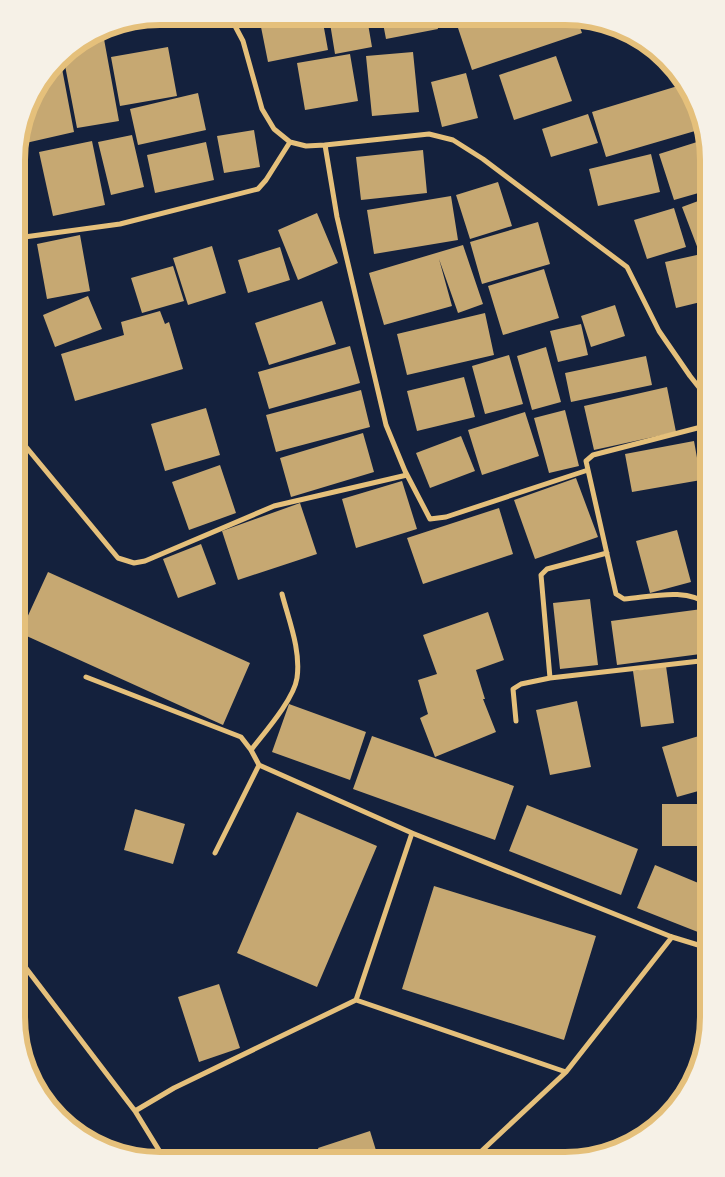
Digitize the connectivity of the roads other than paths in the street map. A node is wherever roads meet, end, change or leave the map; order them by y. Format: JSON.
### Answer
{"nodes":[{"id":1,"x":235,"y":25,"type":"edge"},
{"id":2,"x":290,"y":142,"type":"junction"},
{"id":3,"x":325,"y":146,"type":"junction"},
{"id":4,"x":25,"y":237,"type":"edge"},
{"id":5,"x":700,"y":389,"type":"edge"},
{"id":6,"x":700,"y":427,"type":"edge"},
{"id":7,"x":25,"y":446,"type":"edge"},
{"id":8,"x":588,"y":470,"type":"junction"},
{"id":9,"x":407,"y":475,"type":"junction"},
{"id":10,"x":607,"y":553,"type":"junction"},
{"id":11,"x":282,"y":594,"type":"dead end"},
{"id":12,"x":700,"y":599,"type":"edge"},
{"id":13,"x":700,"y":661,"type":"edge"},
{"id":14,"x":86,"y":677,"type":"dead end"},
{"id":15,"x":550,"y":678,"type":"junction"},
{"id":16,"x":516,"y":721,"type":"dead end"},
{"id":17,"x":251,"y":750,"type":"junction"},
{"id":18,"x":259,"y":765,"type":"junction"},
{"id":19,"x":412,"y":833,"type":"junction"},
{"id":20,"x":215,"y":853,"type":"dead end"},
{"id":21,"x":672,"y":937,"type":"junction"},
{"id":22,"x":700,"y":946,"type":"edge"},
{"id":23,"x":25,"y":967,"type":"edge"},
{"id":24,"x":356,"y":1000,"type":"junction"},
{"id":25,"x":566,"y":1072,"type":"junction"},
{"id":26,"x":135,"y":1111,"type":"junction"},
{"id":27,"x":161,"y":1152,"type":"edge"},
{"id":28,"x":481,"y":1152,"type":"edge"}],
"edges":[{"from":1,"to":2,"type":"street"},
{"from":2,"to":3,"type":"street"},
{"from":2,"to":4,"type":"street"},
{"from":3,"to":5,"type":"street"},
{"from":3,"to":9,"type":"street"},
{"from":6,"to":8,"type":"street"},
{"from":7,"to":9,"type":"street"},
{"from":8,"to":9,"type":"street"},
{"from":8,"to":10,"type":"street"},
{"from":10,"to":12,"type":"street"},
{"from":10,"to":15,"type":"street"},
{"from":11,"to":17,"type":"street"},
{"from":13,"to":15,"type":"street"},
{"from":14,"to":17,"type":"street"},
{"from":15,"to":16,"type":"street"},
{"from":17,"to":18,"type":"street"},
{"from":18,"to":19,"type":"street"},
{"from":18,"to":20,"type":"street"},
{"from":19,"to":21,"type":"street"},
{"from":19,"to":24,"type":"street"},
{"from":21,"to":22,"type":"street"},
{"from":21,"to":25,"type":"street"},
{"from":23,"to":26,"type":"street"},
{"from":24,"to":25,"type":"street"},
{"from":24,"to":26,"type":"street"},
{"from":25,"to":28,"type":"street"},
{"from":26,"to":27,"type":"street"}]}
